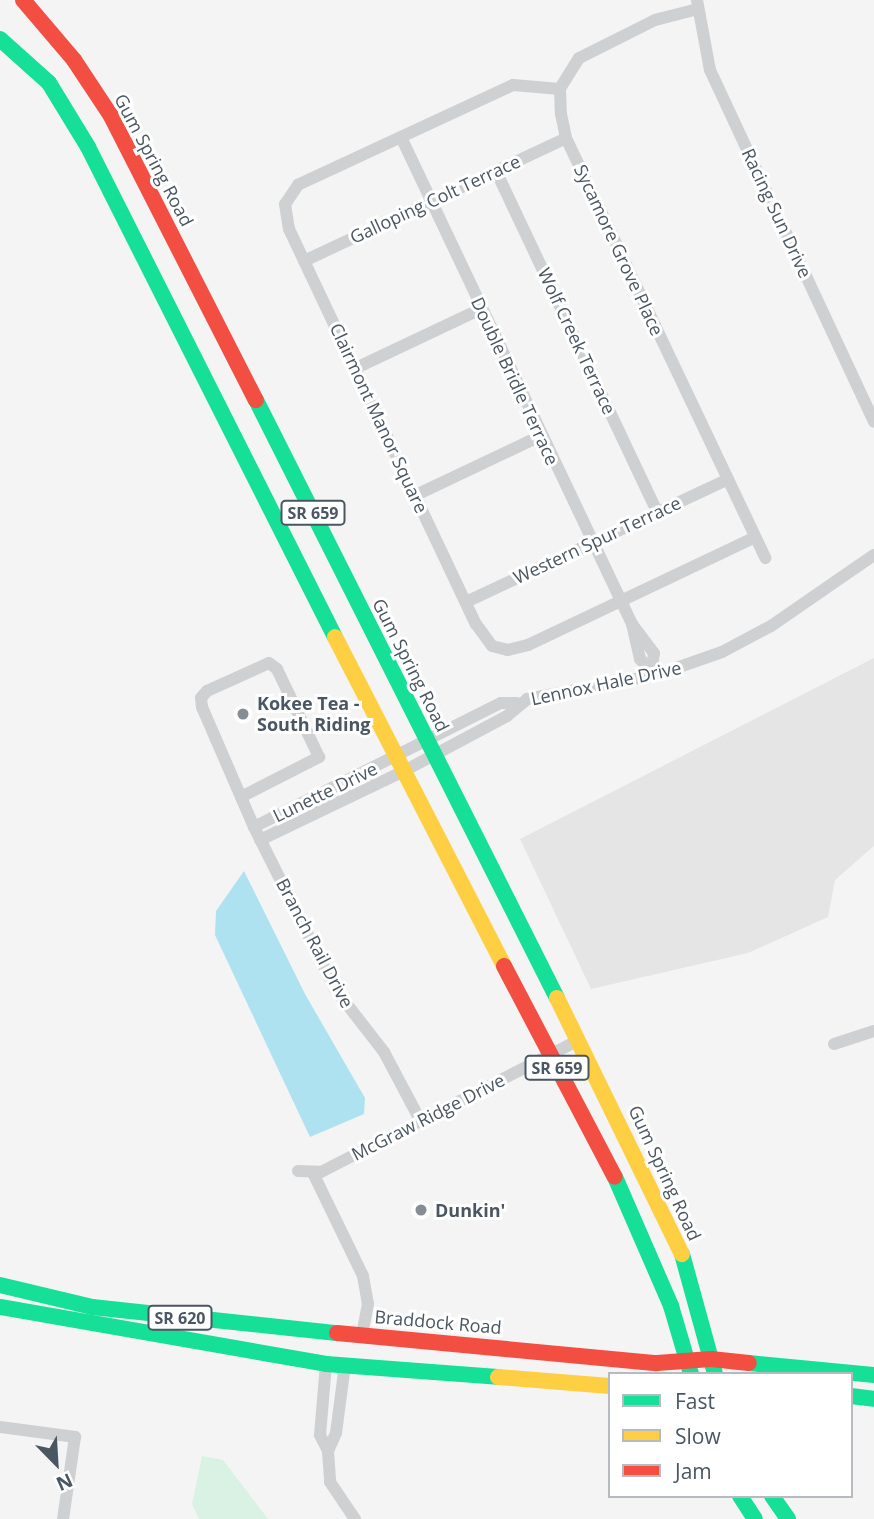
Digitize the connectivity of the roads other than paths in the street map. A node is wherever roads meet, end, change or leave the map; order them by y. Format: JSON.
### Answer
{"nodes":[{"id":1,"x":23,"y":0,"type":"edge"},
{"id":2,"x":698,"y":4,"type":"edge"},
{"id":3,"x":0,"y":39,"type":"edge"},
{"id":4,"x":560,"y":89,"type":"junction"},
{"id":5,"x":401,"y":137,"type":"junction"},
{"id":6,"x":566,"y":138,"type":"junction"},
{"id":7,"x":496,"y":171,"type":"junction"},
{"id":8,"x":430,"y":201,"type":"junction"},
{"id":9,"x":304,"y":261,"type":"junction"},
{"id":10,"x":481,"y":309,"type":"junction"},
{"id":11,"x":356,"y":368,"type":"junction"},
{"id":12,"x":874,"y":422,"type":"edge"},
{"id":13,"x":540,"y":436,"type":"junction"},
{"id":14,"x":727,"y":479,"type":"junction"},
{"id":15,"x":416,"y":495,"type":"junction"},
{"id":16,"x":657,"y":512,"type":"junction"},
{"id":17,"x":755,"y":537,"type":"junction"},
{"id":18,"x":593,"y":542,"type":"junction"},
{"id":19,"x":874,"y":555,"type":"edge"},
{"id":20,"x":765,"y":558,"type":"dead end"},
{"id":21,"x":620,"y":601,"type":"junction"},
{"id":22,"x":466,"y":602,"type":"junction"},
{"id":23,"x":654,"y":671,"type":"junction"},
{"id":24,"x":431,"y":747,"type":"junction"},
{"id":25,"x":400,"y":764,"type":"junction"},
{"id":26,"x":240,"y":797,"type":"junction"},
{"id":27,"x":254,"y":827,"type":"junction"},
{"id":28,"x":260,"y":840,"type":"junction"},
{"id":29,"x":874,"y":1031,"type":"edge"},
{"id":30,"x":579,"y":1040,"type":"junction"},
{"id":31,"x":834,"y":1044,"type":"dead end"},
{"id":32,"x":550,"y":1055,"type":"junction"},
{"id":33,"x":420,"y":1120,"type":"junction"},
{"id":34,"x":298,"y":1171,"type":"dead end"},
{"id":35,"x":314,"y":1175,"type":"junction"},
{"id":36,"x":0,"y":1285,"type":"edge"},
{"id":37,"x":0,"y":1307,"type":"edge"},
{"id":38,"x":362,"y":1335,"type":"junction"},
{"id":39,"x":183,"y":1342,"type":"junction"},
{"id":40,"x":326,"y":1364,"type":"junction"},
{"id":41,"x":345,"y":1365,"type":"junction"},
{"id":42,"x":713,"y":1367,"type":"edge"},
{"id":43,"x":689,"y":1368,"type":"edge"},
{"id":44,"x":814,"y":1372,"type":"edge"},
{"id":45,"x":853,"y":1374,"type":"edge"},
{"id":46,"x":874,"y":1375,"type":"edge"},
{"id":47,"x":608,"y":1386,"type":"edge"},
{"id":48,"x":853,"y":1396,"type":"edge"},
{"id":49,"x":874,"y":1399,"type":"edge"},
{"id":50,"x":0,"y":1427,"type":"edge"},
{"id":51,"x":328,"y":1451,"type":"junction"},
{"id":52,"x":741,"y":1498,"type":"edge"},
{"id":53,"x":773,"y":1498,"type":"edge"},
{"id":54,"x":63,"y":1519,"type":"edge"},
{"id":55,"x":355,"y":1519,"type":"edge"},
{"id":56,"x":755,"y":1519,"type":"edge"},
{"id":57,"x":788,"y":1519,"type":"edge"}],
"edges":[{"from":1,"to":24,"type":"main road","name":"Gum Spring Road","number":"SR 659"},
{"from":2,"to":4,"type":"street"},
{"from":2,"to":12,"type":"street","name":"Racing Sun Drive"},
{"from":3,"to":25,"type":"main road","number":"SR 659"},
{"from":4,"to":5,"type":"street","name":"Clairmont Manor Square"},
{"from":4,"to":6,"type":"street","name":"Sycamore Grove Place"},
{"from":5,"to":8,"type":"street","name":"Double Bridle Terrace"},
{"from":5,"to":9,"type":"street","name":"Clairmont Manor Square"},
{"from":6,"to":7,"type":"street","name":"Galloping Colt Terrace"},
{"from":6,"to":14,"type":"street","name":"Sycamore Grove Place"},
{"from":7,"to":8,"type":"street","name":"Galloping Colt Terrace"},
{"from":7,"to":16,"type":"street","name":"Wolf Creek Terrace"},
{"from":8,"to":9,"type":"street","name":"Galloping Colt Terrace"},
{"from":8,"to":10,"type":"street","name":"Double Bridle Terrace"},
{"from":9,"to":11,"type":"street","name":"Clairmont Manor Square"},
{"from":10,"to":11,"type":"street"},
{"from":10,"to":13,"type":"street","name":"Double Bridle Terrace"},
{"from":11,"to":15,"type":"street","name":"Clairmont Manor Square"},
{"from":13,"to":15,"type":"street"},
{"from":13,"to":18,"type":"street","name":"Double Bridle Terrace"},
{"from":14,"to":16,"type":"street","name":"Western Spur Terrace"},
{"from":14,"to":17,"type":"street","name":"Sycamore Grove Place"},
{"from":15,"to":22,"type":"street","name":"Clairmont Manor Square"},
{"from":16,"to":18,"type":"street","name":"Western Spur Terrace"},
{"from":17,"to":20,"type":"street","name":"Sycamore Grove Place"},
{"from":17,"to":21,"type":"street","name":"Clairmont Manor Square"},
{"from":18,"to":21,"type":"street","name":"Double Bridle Terrace"},
{"from":18,"to":22,"type":"street","name":"Western Spur Terrace"},
{"from":19,"to":23,"type":"street","name":"Lennox Hale Drive"},
{"from":21,"to":22,"type":"street","name":"Clairmont Manor Square"},
{"from":21,"to":23,"type":"street","name":"Double Bridle Terrace"},
{"from":23,"to":24,"type":"street","name":"Lennox Hale Drive"},
{"from":24,"to":25,"type":"street","name":"Lennox Hale Drive"},
{"from":24,"to":30,"type":"main road","name":"Gum Spring Road","number":"SR 659"},
{"from":25,"to":27,"type":"street","name":"Lunette Drive"},
{"from":25,"to":28,"type":"street","name":"Lunette Drive"},
{"from":25,"to":32,"type":"main road","number":"SR 659"},
{"from":26,"to":26,"type":"street","name":"Branch Rail Drive"},
{"from":26,"to":27,"type":"street","name":"Branch Rail Drive"},
{"from":27,"to":28,"type":"street","name":"Branch Rail Drive"},
{"from":28,"to":33,"type":"street","name":"Branch Rail Drive"},
{"from":29,"to":31,"type":"street"},
{"from":30,"to":32,"type":"street","name":"McGraw Ridge Drive"},
{"from":30,"to":42,"type":"main road","name":"Gum Spring Road","number":"SR 659"},
{"from":32,"to":33,"type":"street","name":"McGraw Ridge Drive"},
{"from":32,"to":43,"type":"main road","number":"SR 659"},
{"from":33,"to":35,"type":"street","name":"McGraw Ridge Drive"},
{"from":34,"to":35,"type":"street"},
{"from":35,"to":38,"type":"street"},
{"from":36,"to":38,"type":"main road","name":"Braddock Road","number":"SR 620"},
{"from":37,"to":39,"type":"main road","number":"SR 620"},
{"from":38,"to":39,"type":"main road"},
{"from":38,"to":43,"type":"main road","name":"Braddock Road","number":"SR 620"},
{"from":39,"to":40,"type":"main road","number":"SR 620"},
{"from":40,"to":41,"type":"main road","number":"SR 620"},
{"from":40,"to":51,"type":"street"},
{"from":41,"to":47,"type":"main road","number":"SR 620"},
{"from":41,"to":51,"type":"street"},
{"from":42,"to":43,"type":"main road","name":"Braddock Road"},
{"from":42,"to":44,"type":"main road","name":"Braddock Road"},
{"from":45,"to":46,"type":"main road","name":"Braddock Road"},
{"from":48,"to":49,"type":"main road"},
{"from":50,"to":54,"type":"street"},
{"from":51,"to":55,"type":"street"},
{"from":52,"to":56,"type":"main road"},
{"from":53,"to":57,"type":"main road"}]}
